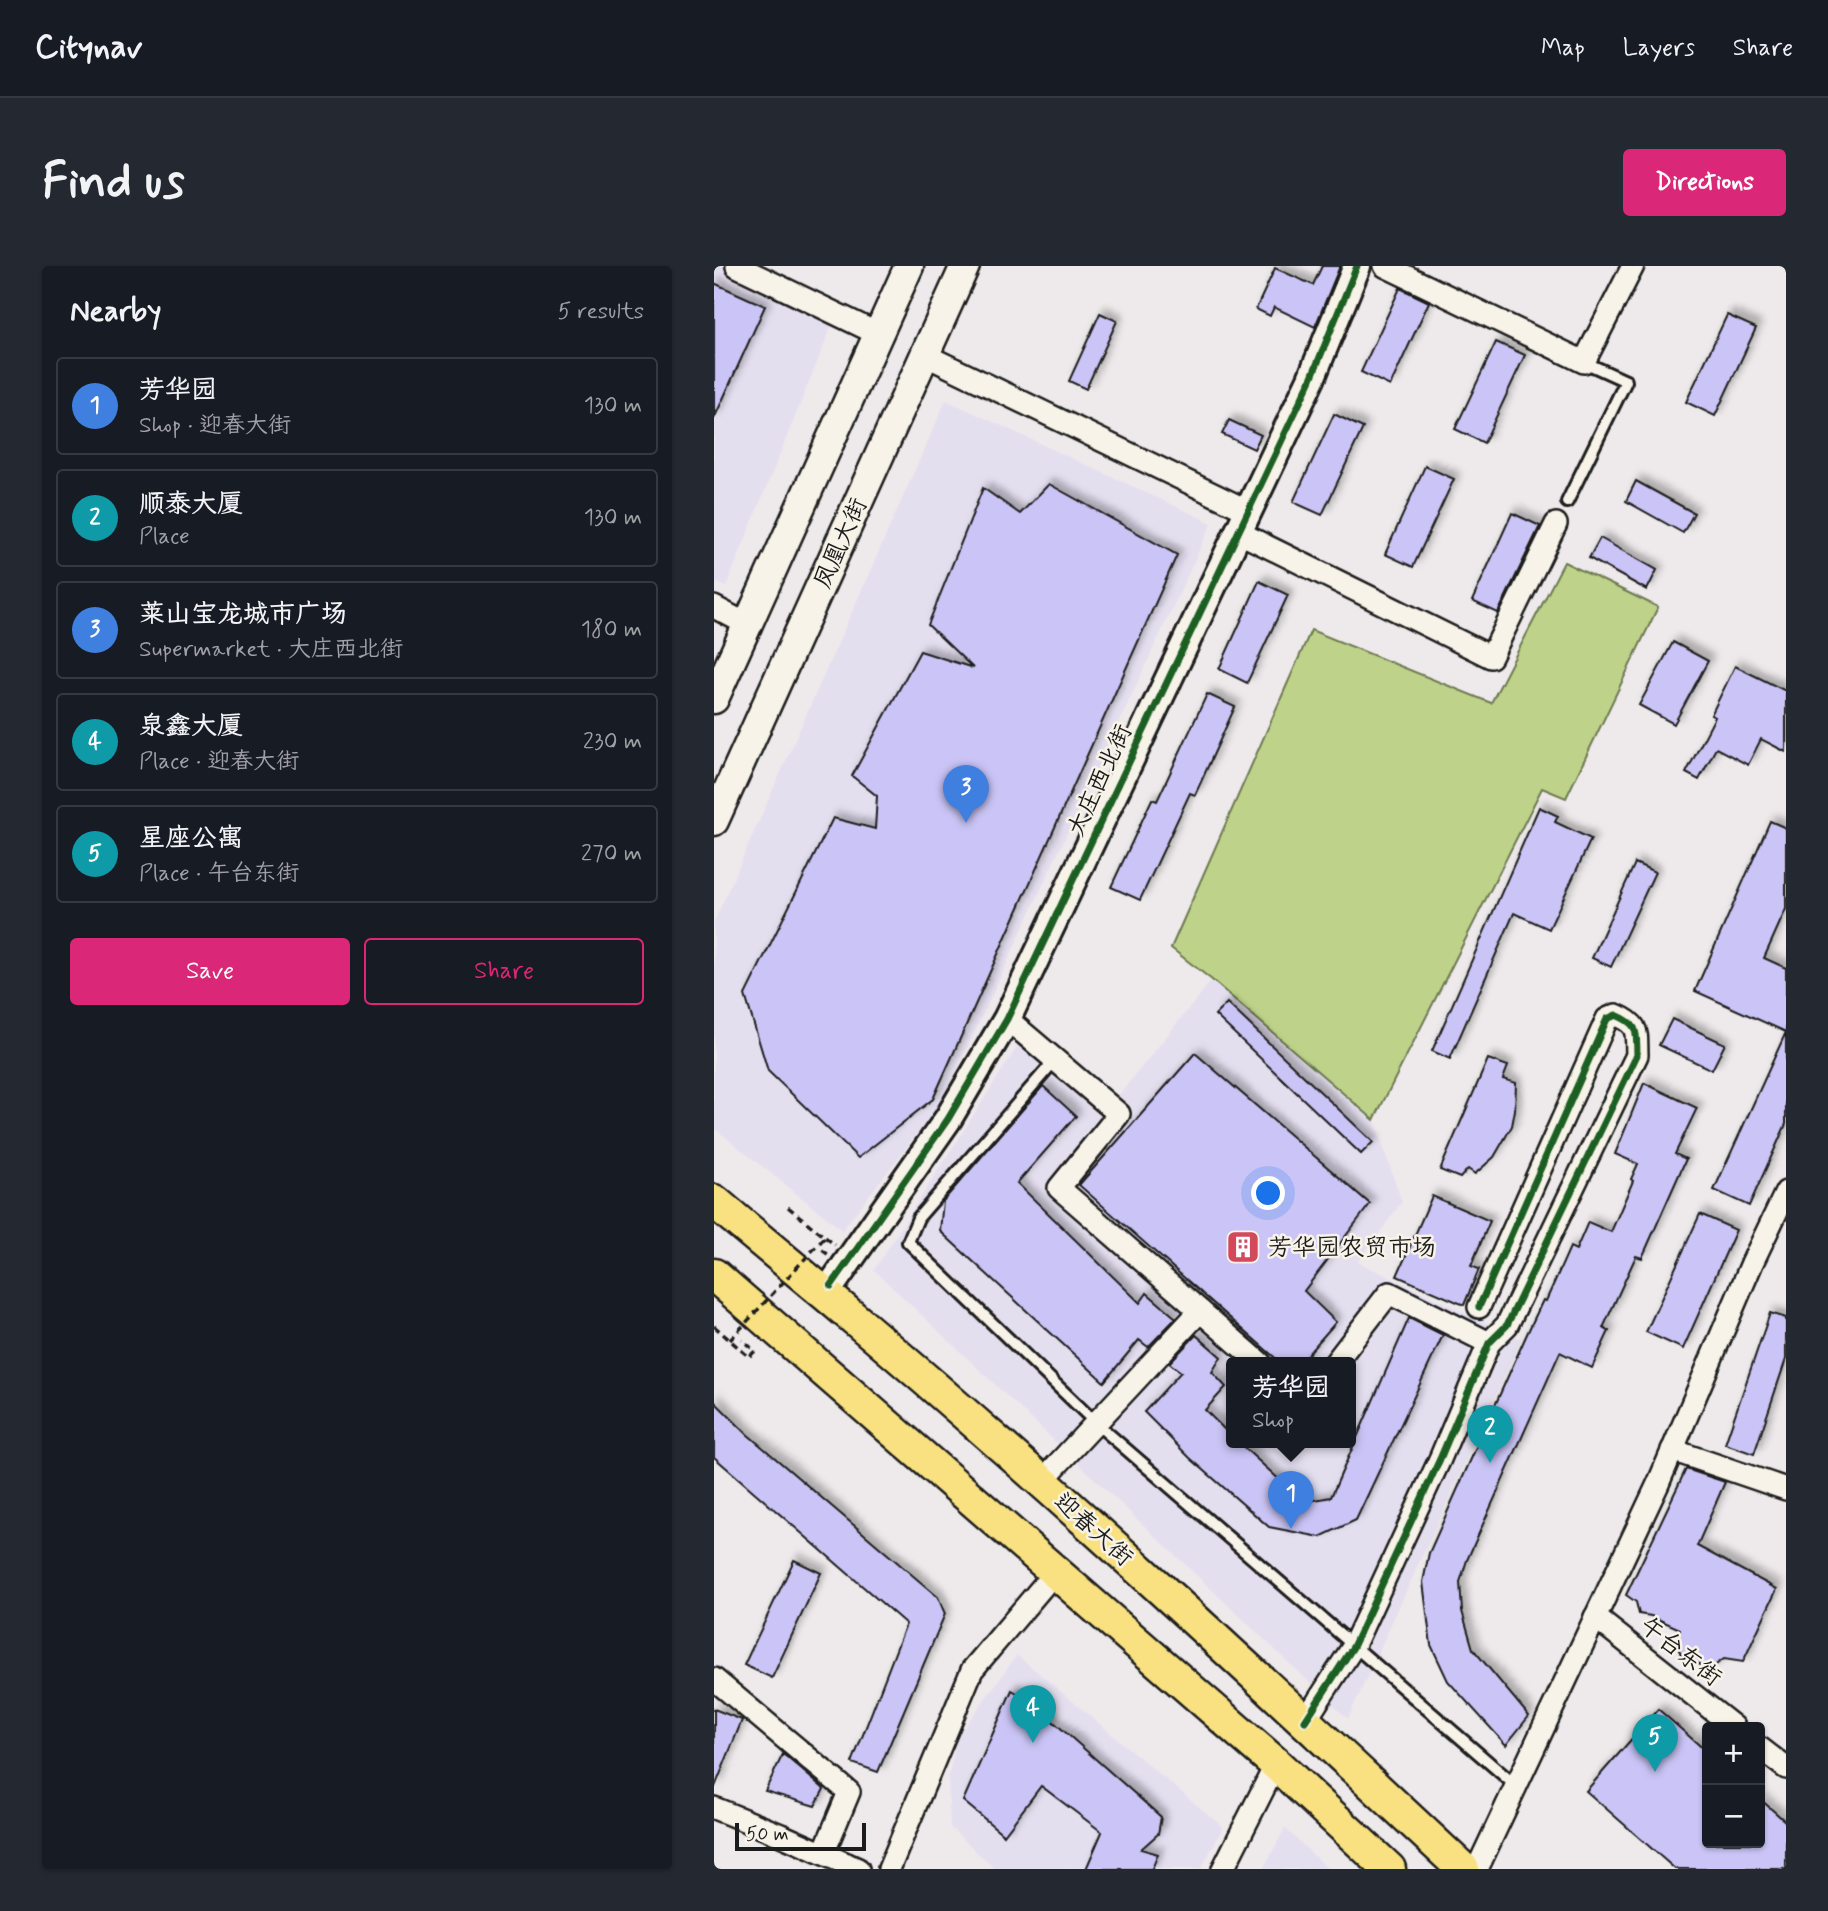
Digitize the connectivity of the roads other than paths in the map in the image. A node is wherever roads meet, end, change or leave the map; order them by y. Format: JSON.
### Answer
{"nodes":[{"id":1,"x":737,"y":266,"type":"edge"},
{"id":2,"x":909,"y":266,"type":"edge"},
{"id":3,"x":965,"y":266,"type":"edge"},
{"id":4,"x":1357,"y":266,"type":"edge"},
{"id":5,"x":1385,"y":266,"type":"edge"},
{"id":6,"x":1633,"y":266,"type":"edge"},
{"id":7,"x":878,"y":334,"type":"junction"},
{"id":8,"x":925,"y":355,"type":"junction"},
{"id":9,"x":1584,"y":362,"type":"junction"},
{"id":10,"x":1567,"y":502,"type":"dead end"},
{"id":11,"x":1243,"y":522,"type":"junction"},
{"id":12,"x":1556,"y":524,"type":"dead end"},
{"id":13,"x":714,"y":607,"type":"edge"},
{"id":14,"x":748,"y":625,"type":"junction"},
{"id":15,"x":714,"y":699,"type":"edge"},
{"id":16,"x":714,"y":821,"type":"edge"},
{"id":17,"x":1007,"y":1019,"type":"junction"},
{"id":18,"x":1055,"y":1060,"type":"junction"},
{"id":19,"x":1786,"y":1192,"type":"edge"},
{"id":20,"x":724,"y":1210,"type":"edge"},
{"id":21,"x":714,"y":1275,"type":"edge"},
{"id":22,"x":714,"y":1281,"type":"edge"},
{"id":23,"x":831,"y":1286,"type":"junction"},
{"id":24,"x":1479,"y":1307,"type":"dead end"},
{"id":25,"x":1200,"y":1311,"type":"junction"},
{"id":26,"x":857,"y":1320,"type":"junction"},
{"id":27,"x":1489,"y":1343,"type":"junction"},
{"id":28,"x":1253,"y":1357,"type":"edge"},
{"id":29,"x":1340,"y":1357,"type":"edge"},
{"id":30,"x":818,"y":1365,"type":"junction"},
{"id":31,"x":1097,"y":1424,"type":"junction"},
{"id":32,"x":1672,"y":1450,"type":"junction"},
{"id":33,"x":1041,"y":1482,"type":"junction"},
{"id":34,"x":1786,"y":1489,"type":"edge"},
{"id":35,"x":1055,"y":1572,"type":"junction"},
{"id":36,"x":1595,"y":1617,"type":"junction"},
{"id":37,"x":1353,"y":1647,"type":"junction"},
{"id":38,"x":714,"y":1679,"type":"edge"},
{"id":39,"x":1305,"y":1721,"type":"junction"},
{"id":40,"x":1728,"y":1722,"type":"edge"},
{"id":41,"x":1765,"y":1752,"type":"edge"},
{"id":42,"x":1276,"y":1764,"type":"junction"},
{"id":43,"x":1786,"y":1768,"type":"edge"},
{"id":44,"x":1516,"y":1785,"type":"junction"},
{"id":45,"x":714,"y":1808,"type":"edge"},
{"id":46,"x":826,"y":1847,"type":"dead end"},
{"id":47,"x":858,"y":1869,"type":"edge"},
{"id":48,"x":889,"y":1869,"type":"edge"},
{"id":49,"x":1223,"y":1869,"type":"edge"},
{"id":50,"x":1389,"y":1869,"type":"edge"},
{"id":51,"x":1463,"y":1869,"type":"edge"},
{"id":52,"x":1477,"y":1869,"type":"edge"}],
"edges":[{"from":1,"to":7,"type":"street"},
{"from":2,"to":7,"type":"main road","name":"凤凰大街"},
{"from":3,"to":8,"type":"main road","name":"凤凰大街"},
{"from":4,"to":11,"type":"street","name":"大庄西北街"},
{"from":5,"to":9,"type":"street"},
{"from":6,"to":9,"type":"street"},
{"from":7,"to":14,"type":"main road","name":"凤凰大街"},
{"from":8,"to":11,"type":"street"},
{"from":8,"to":16,"type":"main road","name":"凤凰大街"},
{"from":9,"to":10,"type":"lane"},
{"from":11,"to":12,"type":"street"},
{"from":11,"to":17,"type":"street","name":"大庄西北街"},
{"from":13,"to":14,"type":"street"},
{"from":14,"to":15,"type":"main road","name":"凤凰大街"},
{"from":17,"to":18,"type":"street"},
{"from":17,"to":23,"type":"street","name":"大庄西北街"},
{"from":18,"to":25,"type":"street"},
{"from":18,"to":31,"type":"lane"},
{"from":19,"to":32,"type":"street"},
{"from":20,"to":23,"type":"street"},
{"from":20,"to":26,"type":"main road","name":"迎春大街"},
{"from":21,"to":30,"type":"main road"},
{"from":22,"to":30,"type":"street"},
{"from":23,"to":26,"type":"street"},
{"from":24,"to":27,"type":"street"},
{"from":25,"to":28,"type":"street"},
{"from":25,"to":31,"type":"street"},
{"from":26,"to":33,"type":"main road","name":"迎春大街"},
{"from":27,"to":29,"type":"street"},
{"from":27,"to":37,"type":"street"},
{"from":30,"to":35,"type":"main road"},
{"from":31,"to":33,"type":"street"},
{"from":31,"to":37,"type":"lane"},
{"from":32,"to":34,"type":"street"},
{"from":32,"to":36,"type":"street"},
{"from":33,"to":39,"type":"main road","name":"迎春大街"},
{"from":35,"to":42,"type":"main road"},
{"from":35,"to":48,"type":"street"},
{"from":36,"to":40,"type":"street","name":"午台东街"},
{"from":36,"to":44,"type":"street"},
{"from":37,"to":39,"type":"street"},
{"from":37,"to":44,"type":"lane"},
{"from":38,"to":46,"type":"street"},
{"from":39,"to":51,"type":"main road","name":"迎春大街"},
{"from":41,"to":43,"type":"street"},
{"from":42,"to":49,"type":"street"},
{"from":42,"to":50,"type":"main road"},
{"from":44,"to":52,"type":"street"},
{"from":45,"to":47,"type":"street"}]}
